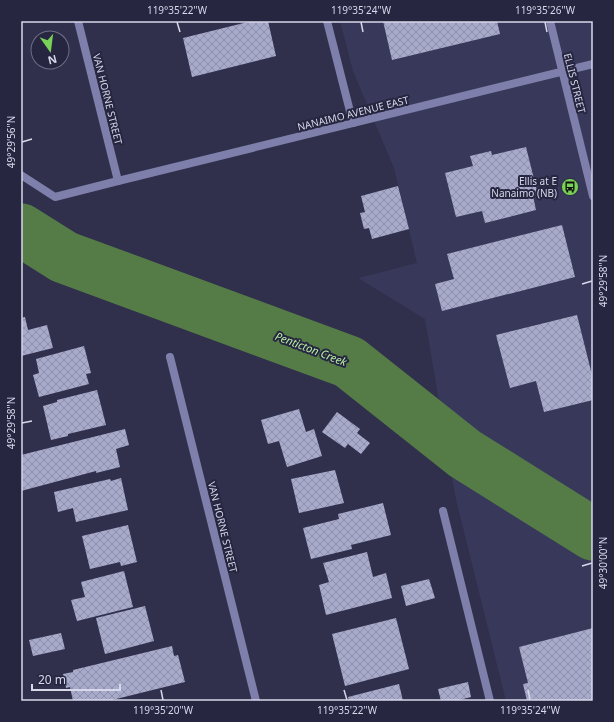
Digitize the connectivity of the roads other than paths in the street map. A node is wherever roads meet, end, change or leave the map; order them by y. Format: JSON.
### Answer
{"nodes":[{"id":1,"x":78,"y":21,"type":"edge"},
{"id":2,"x":327,"y":21,"type":"edge"},
{"id":3,"x":550,"y":21,"type":"edge"},
{"id":4,"x":593,"y":64,"type":"edge"},
{"id":5,"x":562,"y":72,"type":"junction"},
{"id":6,"x":353,"y":123,"type":"junction"},
{"id":7,"x":21,"y":175,"type":"edge"},
{"id":8,"x":118,"y":181,"type":"junction"},
{"id":9,"x":593,"y":196,"type":"edge"},
{"id":10,"x":170,"y":357,"type":"dead end"},
{"id":11,"x":443,"y":511,"type":"dead end"},
{"id":12,"x":256,"y":701,"type":"edge"},
{"id":13,"x":490,"y":701,"type":"edge"}],
"edges":[{"from":1,"to":8,"type":"street","name":"VAN HORNE STREET"},
{"from":2,"to":6,"type":"street"},
{"from":3,"to":5,"type":"street","name":"ELLIS STREET"},
{"from":4,"to":5,"type":"street","name":"NANAIMO AVENUE EAST"},
{"from":5,"to":6,"type":"street","name":"NANAIMO AVENUE EAST"},
{"from":5,"to":9,"type":"street","name":"ELLIS STREET"},
{"from":6,"to":8,"type":"street","name":"NANAIMO AVENUE EAST"},
{"from":7,"to":8,"type":"street","name":"NANAIMO AVENUE EAST"},
{"from":10,"to":12,"type":"street","name":"VAN HORNE STREET"},
{"from":11,"to":13,"type":"street"}]}
